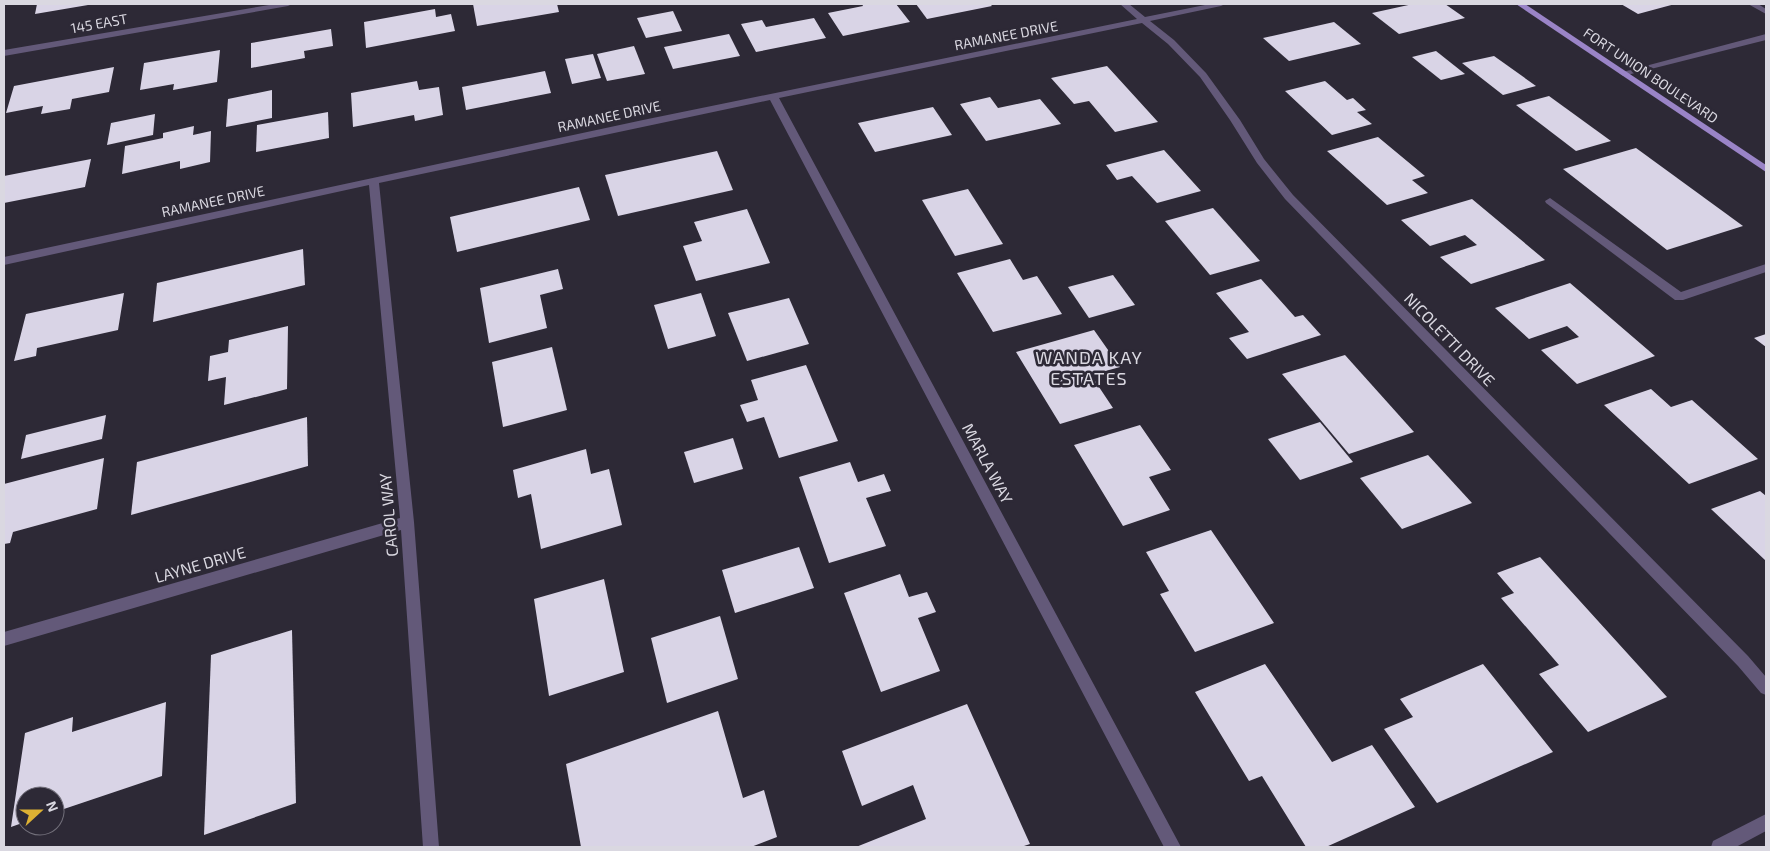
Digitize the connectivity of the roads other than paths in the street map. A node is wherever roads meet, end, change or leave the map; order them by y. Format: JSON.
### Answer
{"nodes":[{"id":1,"x":288,"y":4,"type":"edge"},
{"id":2,"x":1124,"y":4,"type":"edge"},
{"id":3,"x":1221,"y":4,"type":"edge"},
{"id":4,"x":1520,"y":4,"type":"edge"},
{"id":5,"x":1752,"y":4,"type":"edge"},
{"id":6,"x":1766,"y":12,"type":"edge"},
{"id":7,"x":1145,"y":20,"type":"junction"},
{"id":8,"x":1766,"y":37,"type":"edge"},
{"id":9,"x":4,"y":53,"type":"edge"},
{"id":10,"x":1623,"y":73,"type":"junction"},
{"id":11,"x":773,"y":96,"type":"junction"},
{"id":12,"x":1766,"y":169,"type":"edge"},
{"id":13,"x":374,"y":181,"type":"junction"},
{"id":14,"x":1550,"y":201,"type":"dead end"},
{"id":15,"x":4,"y":261,"type":"edge"},
{"id":16,"x":1766,"y":268,"type":"edge"},
{"id":17,"x":407,"y":522,"type":"junction"},
{"id":18,"x":4,"y":639,"type":"edge"},
{"id":19,"x":1766,"y":688,"type":"edge"},
{"id":20,"x":1766,"y":822,"type":"edge"},
{"id":21,"x":431,"y":847,"type":"edge"},
{"id":22,"x":1173,"y":847,"type":"edge"},
{"id":23,"x":1719,"y":847,"type":"edge"}],
"edges":[{"from":1,"to":9,"type":"street","name":"145 EAST"},
{"from":2,"to":7,"type":"street","name":"NICOLETTI DRIVE"},
{"from":3,"to":7,"type":"street","name":"RAMANEE DRIVE"},
{"from":4,"to":10,"type":"main road","name":"FORT UNION BOULEVARD"},
{"from":5,"to":6,"type":"street"},
{"from":7,"to":11,"type":"street","name":"RAMANEE DRIVE"},
{"from":7,"to":19,"type":"street","name":"NICOLETTI DRIVE"},
{"from":8,"to":10,"type":"street"},
{"from":10,"to":12,"type":"main road","name":"FORT UNION BOULEVARD"},
{"from":11,"to":13,"type":"street","name":"RAMANEE DRIVE"},
{"from":11,"to":22,"type":"street","name":"MARLA WAY"},
{"from":13,"to":15,"type":"street","name":"RAMANEE DRIVE"},
{"from":13,"to":17,"type":"street","name":"CAROL WAY"},
{"from":14,"to":16,"type":"street"},
{"from":17,"to":18,"type":"street","name":"LAYNE DRIVE"},
{"from":17,"to":21,"type":"street","name":"CAROL WAY"},
{"from":20,"to":23,"type":"street"}]}
